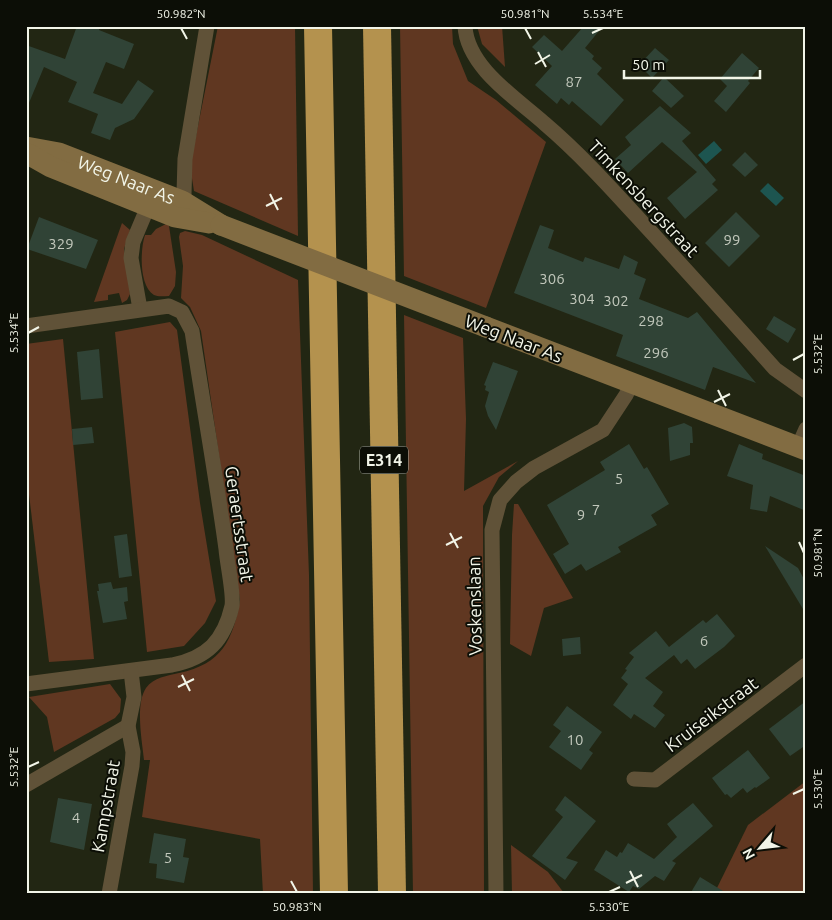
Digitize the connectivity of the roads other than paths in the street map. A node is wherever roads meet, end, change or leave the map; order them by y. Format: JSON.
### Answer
{"nodes":[{"id":1,"x":207,"y":26,"type":"edge"},
{"id":2,"x":318,"y":26,"type":"edge"},
{"id":3,"x":377,"y":26,"type":"edge"},
{"id":4,"x":465,"y":26,"type":"edge"},
{"id":5,"x":26,"y":146,"type":"edge"},
{"id":6,"x":26,"y":152,"type":"edge"},
{"id":7,"x":151,"y":198,"type":"junction"},
{"id":8,"x":182,"y":201,"type":"junction"},
{"id":9,"x":222,"y":225,"type":"junction"},
{"id":10,"x":140,"y":309,"type":"junction"},
{"id":11,"x":26,"y":326,"type":"edge"},
{"id":12,"x":632,"y":383,"type":"junction"},
{"id":13,"x":806,"y":391,"type":"edge"},
{"id":14,"x":803,"y":442,"type":"edge"},
{"id":15,"x":806,"y":664,"type":"edge"},
{"id":16,"x":131,"y":671,"type":"junction"},
{"id":17,"x":26,"y":684,"type":"edge"},
{"id":18,"x":128,"y":726,"type":"junction"},
{"id":19,"x":634,"y":778,"type":"dead end"},
{"id":20,"x":26,"y":785,"type":"edge"},
{"id":21,"x":108,"y":894,"type":"edge"},
{"id":22,"x":334,"y":894,"type":"edge"},
{"id":23,"x":392,"y":894,"type":"edge"},
{"id":24,"x":496,"y":894,"type":"edge"}],
"edges":[{"from":1,"to":8,"type":"street"},
{"from":2,"to":22,"type":"highway"},
{"from":3,"to":23,"type":"highway","number":"E314"},
{"from":4,"to":13,"type":"street","name":"Timkensbergstraat"},
{"from":5,"to":7,"type":"main road","name":"Weg Naar As"},
{"from":6,"to":7,"type":"main road","name":"Weg Naar As"},
{"from":7,"to":8,"type":"main road","name":"Weg Naar As"},
{"from":7,"to":9,"type":"main road","name":"Weg Naar As"},
{"from":7,"to":10,"type":"street"},
{"from":8,"to":9,"type":"main road","name":"Weg Naar As"},
{"from":9,"to":12,"type":"main road","name":"Weg Naar As","bridge":true},
{"from":10,"to":11,"type":"street","name":"Geraertsstraat"},
{"from":10,"to":16,"type":"street","name":"Geraertsstraat"},
{"from":12,"to":14,"type":"main road","name":"Weg Naar As"},
{"from":12,"to":24,"type":"street","name":"Voskenslaan"},
{"from":15,"to":19,"type":"street","name":"Kruiseikstraat"},
{"from":16,"to":17,"type":"street","name":"Geraertsstraat"},
{"from":16,"to":18,"type":"street"},
{"from":18,"to":20,"type":"street"},
{"from":18,"to":21,"type":"street","name":"Kampstraat"}]}
